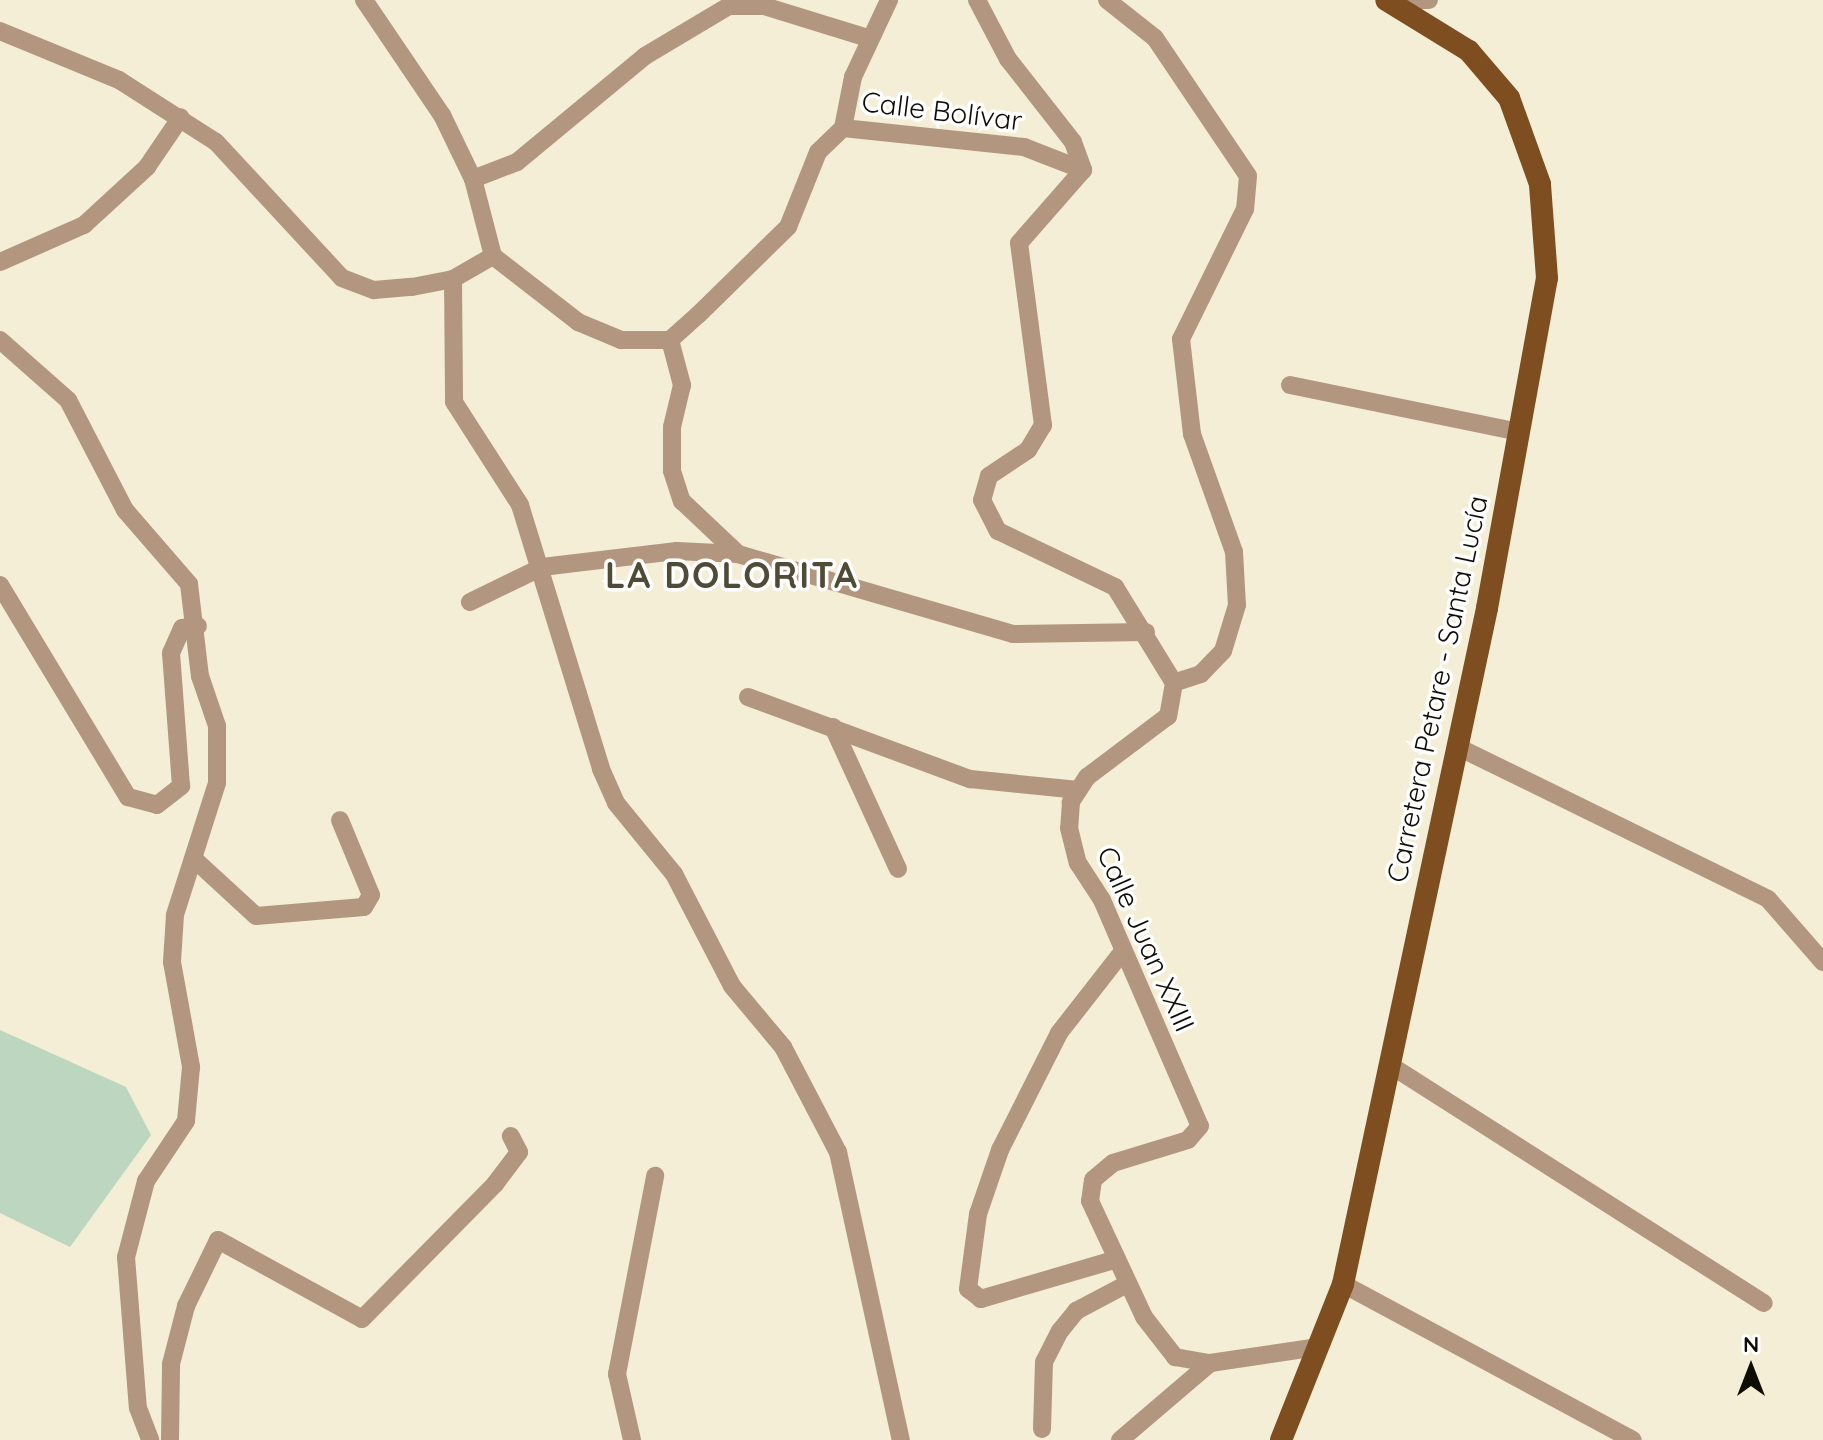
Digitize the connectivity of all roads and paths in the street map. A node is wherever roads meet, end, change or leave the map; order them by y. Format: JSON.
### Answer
{"nodes":[{"id":1,"x":364,"y":0,"type":"edge"},
{"id":2,"x":889,"y":0,"type":"edge"},
{"id":3,"x":977,"y":0,"type":"edge"},
{"id":4,"x":1107,"y":0,"type":"edge"},
{"id":5,"x":1386,"y":0,"type":"edge"},
{"id":6,"x":1408,"y":0,"type":"edge"},
{"id":7,"x":1429,"y":0,"type":"edge"},
{"id":8,"x":0,"y":31,"type":"edge"},
{"id":9,"x":868,"y":38,"type":"junction"},
{"id":10,"x":181,"y":117,"type":"junction"},
{"id":11,"x":843,"y":128,"type":"junction"},
{"id":12,"x":1083,"y":170,"type":"junction"},
{"id":13,"x":473,"y":179,"type":"junction"},
{"id":14,"x":493,"y":256,"type":"junction"},
{"id":15,"x":0,"y":262,"type":"edge"},
{"id":16,"x":453,"y":279,"type":"junction"},
{"id":17,"x":0,"y":340,"type":"edge"},
{"id":18,"x":670,"y":340,"type":"junction"},
{"id":19,"x":1290,"y":385,"type":"dead end"},
{"id":20,"x":1519,"y":432,"type":"junction"},
{"id":21,"x":738,"y":554,"type":"junction"},
{"id":22,"x":542,"y":567,"type":"junction"},
{"id":23,"x":0,"y":585,"type":"edge"},
{"id":24,"x":470,"y":602,"type":"dead end"},
{"id":25,"x":198,"y":626,"type":"junction"},
{"id":26,"x":1146,"y":632,"type":"junction"},
{"id":27,"x":1174,"y":683,"type":"junction"},
{"id":28,"x":748,"y":697,"type":"dead end"},
{"id":29,"x":833,"y":727,"type":"junction"},
{"id":30,"x":1458,"y":747,"type":"junction"},
{"id":31,"x":1078,"y":790,"type":"junction"},
{"id":32,"x":340,"y":820,"type":"dead end"},
{"id":33,"x":194,"y":859,"type":"junction"},
{"id":34,"x":898,"y":869,"type":"dead end"},
{"id":35,"x":1123,"y":951,"type":"junction"},
{"id":36,"x":1823,"y":962,"type":"edge"},
{"id":37,"x":1390,"y":1065,"type":"junction"},
{"id":38,"x":511,"y":1136,"type":"dead end"},
{"id":39,"x":655,"y":1176,"type":"dead end"},
{"id":40,"x":1114,"y":1260,"type":"junction"},
{"id":41,"x":1127,"y":1284,"type":"junction"},
{"id":42,"x":1343,"y":1284,"type":"junction"},
{"id":43,"x":1764,"y":1303,"type":"dead end"},
{"id":44,"x":1319,"y":1347,"type":"junction"},
{"id":45,"x":1210,"y":1363,"type":"junction"},
{"id":46,"x":1042,"y":1429,"type":"dead end"},
{"id":47,"x":150,"y":1440,"type":"edge"},
{"id":48,"x":170,"y":1440,"type":"edge"},
{"id":49,"x":632,"y":1440,"type":"edge"},
{"id":50,"x":901,"y":1440,"type":"edge"},
{"id":51,"x":1120,"y":1440,"type":"edge"},
{"id":52,"x":1281,"y":1440,"type":"edge"},
{"id":53,"x":1633,"y":1440,"type":"edge"}],
"edges":[{"from":1,"to":13,"type":"street"},
{"from":2,"to":9,"type":"street"},
{"from":3,"to":12,"type":"street"},
{"from":4,"to":27,"type":"street"},
{"from":5,"to":20,"type":"main road","name":"Carretera Petare - Santa Lucía"},
{"from":6,"to":7,"type":"street"},
{"from":8,"to":10,"type":"street"},
{"from":9,"to":11,"type":"street"},
{"from":9,"to":13,"type":"street"},
{"from":10,"to":15,"type":"street"},
{"from":10,"to":16,"type":"street"},
{"from":11,"to":12,"type":"street","name":"Calle Bolívar"},
{"from":11,"to":18,"type":"street","name":"Calle Bolívar"},
{"from":12,"to":26,"type":"street"},
{"from":13,"to":14,"type":"street"},
{"from":14,"to":16,"type":"street"},
{"from":14,"to":18,"type":"street"},
{"from":16,"to":22,"type":"street"},
{"from":17,"to":25,"type":"street"},
{"from":18,"to":21,"type":"street"},
{"from":19,"to":20,"type":"street"},
{"from":20,"to":30,"type":"main road","name":"Carretera Petare - Santa Lucía"},
{"from":21,"to":22,"type":"street"},
{"from":21,"to":26,"type":"street"},
{"from":22,"to":24,"type":"street"},
{"from":22,"to":50,"type":"street"},
{"from":23,"to":25,"type":"street"},
{"from":25,"to":33,"type":"street"},
{"from":26,"to":27,"type":"street"},
{"from":27,"to":31,"type":"street"},
{"from":28,"to":29,"type":"street"},
{"from":29,"to":31,"type":"street"},
{"from":29,"to":34,"type":"street"},
{"from":30,"to":36,"type":"street"},
{"from":30,"to":37,"type":"main road","name":"Carretera Petare - Santa Lucía"},
{"from":31,"to":35,"type":"street","name":"Calle Juan XXIII"},
{"from":32,"to":33,"type":"street"},
{"from":33,"to":47,"type":"street"},
{"from":35,"to":40,"type":"street","name":"Calle Juan XXIII"},
{"from":35,"to":40,"type":"street"},
{"from":37,"to":42,"type":"main road","name":"Carretera Petare - Santa Lucía"},
{"from":37,"to":43,"type":"street"},
{"from":38,"to":48,"type":"street"},
{"from":39,"to":49,"type":"street"},
{"from":40,"to":41,"type":"street","name":"Calle Juan XXIII"},
{"from":41,"to":45,"type":"street","name":"Calle Juan XXIII"},
{"from":41,"to":46,"type":"street"},
{"from":42,"to":44,"type":"main road","name":"Carretera Petare - Santa Lucía"},
{"from":42,"to":53,"type":"street"},
{"from":44,"to":45,"type":"street","name":"Calle Juan XXIII"},
{"from":44,"to":52,"type":"main road","name":"Carretera Petare - Santa Lucía"},
{"from":45,"to":51,"type":"street"}]}
